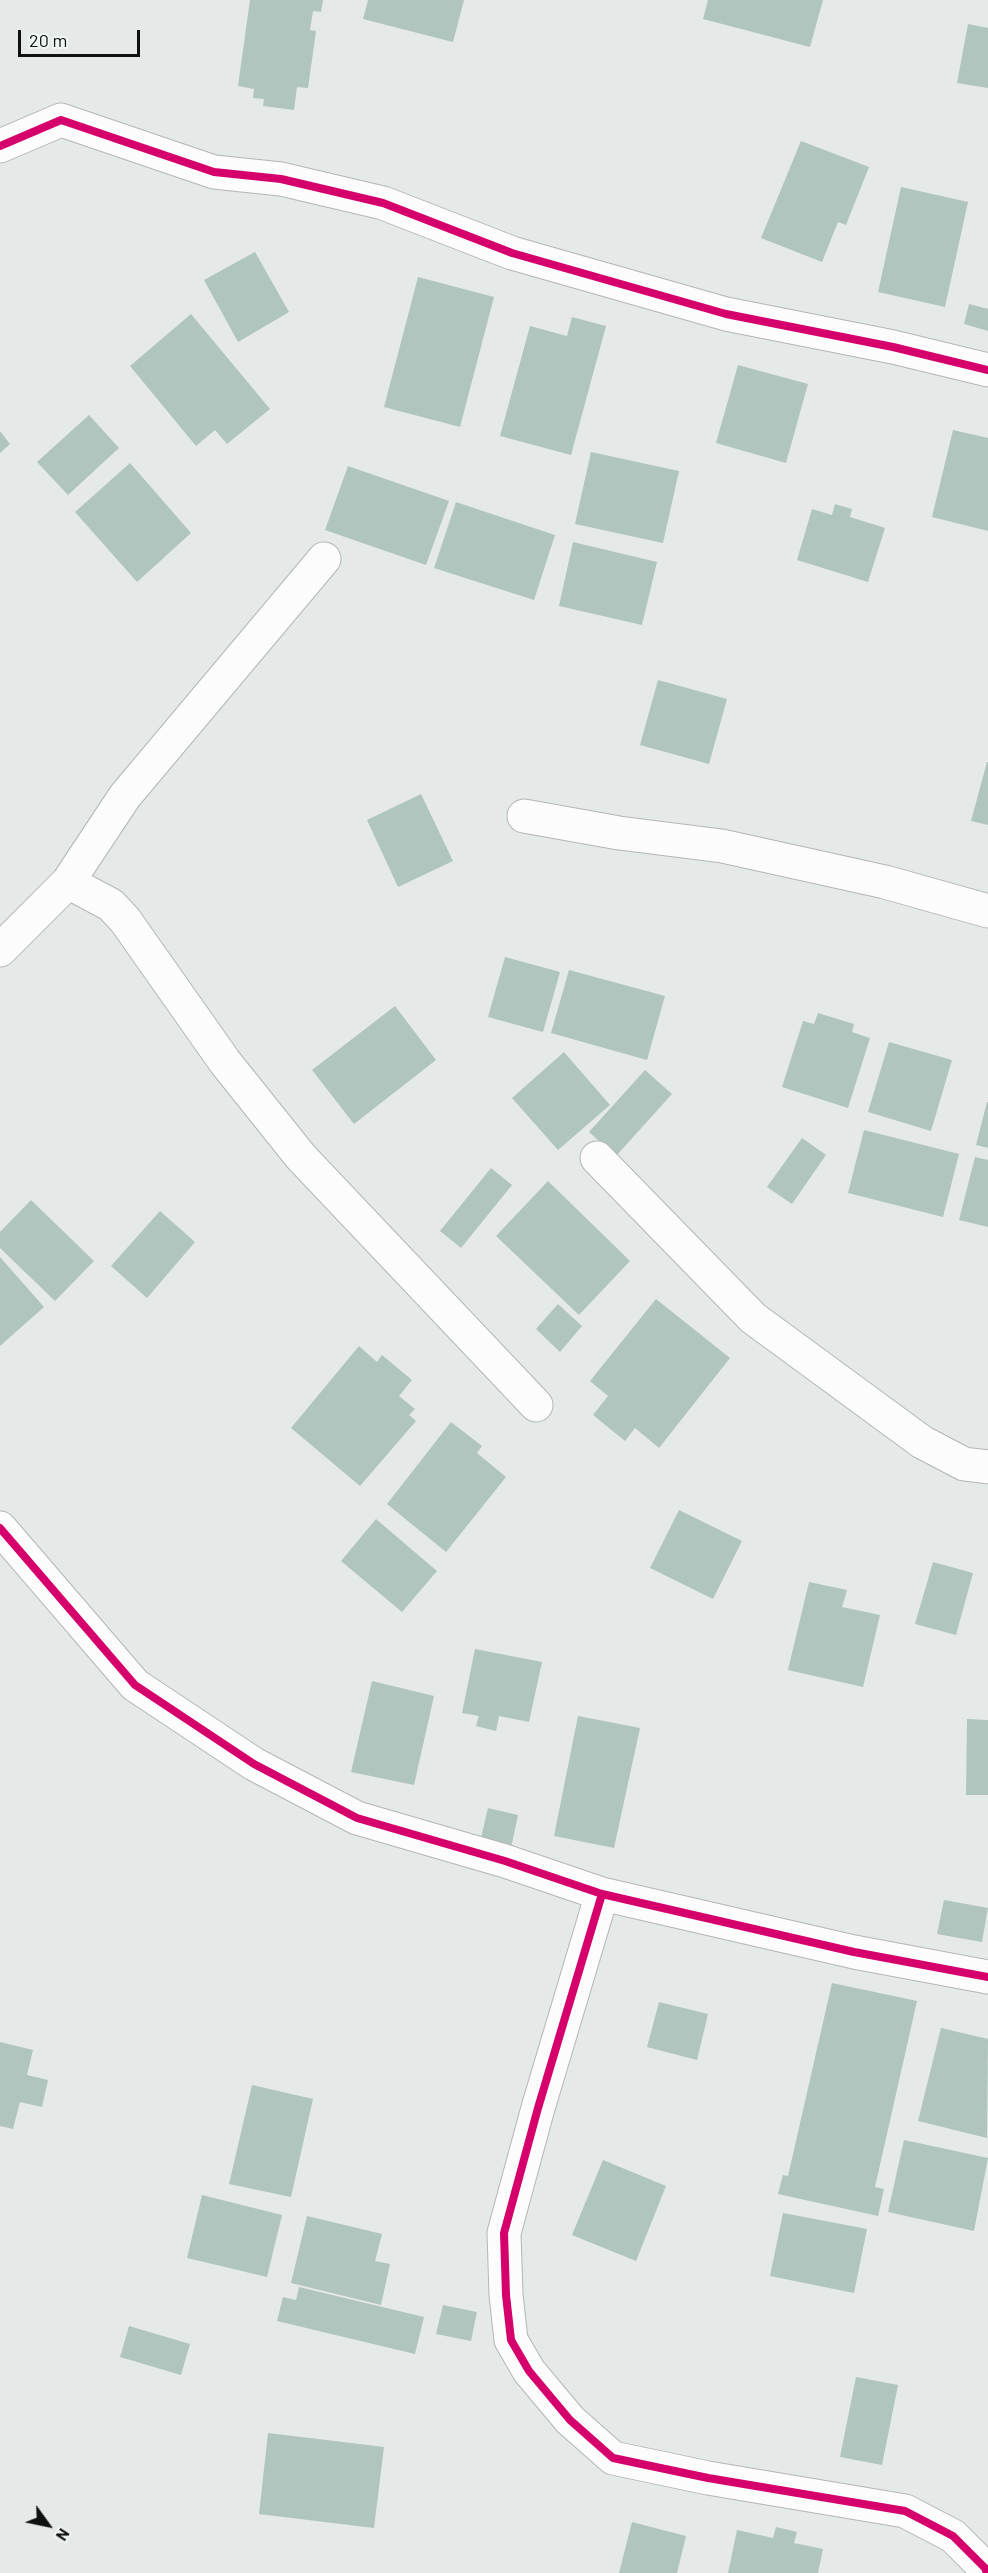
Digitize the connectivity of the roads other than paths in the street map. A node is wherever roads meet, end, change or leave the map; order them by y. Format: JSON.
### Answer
{"nodes":[{"id":1,"x":0,"y":146,"type":"edge"},
{"id":2,"x":988,"y":370,"type":"edge"},
{"id":3,"x":324,"y":559,"type":"dead end"},
{"id":4,"x":524,"y":816,"type":"dead end"},
{"id":5,"x":68,"y":882,"type":"junction"},
{"id":6,"x":988,"y":911,"type":"edge"},
{"id":7,"x":0,"y":950,"type":"edge"},
{"id":8,"x":597,"y":1158,"type":"dead end"},
{"id":9,"x":536,"y":1405,"type":"dead end"},
{"id":10,"x":988,"y":1467,"type":"edge"},
{"id":11,"x":0,"y":1528,"type":"edge"},
{"id":12,"x":602,"y":1894,"type":"junction"},
{"id":13,"x":988,"y":1977,"type":"edge"},
{"id":14,"x":987,"y":2573,"type":"edge"}],
"edges":[{"from":1,"to":2,"type":"street"},
{"from":3,"to":5,"type":"street"},
{"from":4,"to":6,"type":"street"},
{"from":5,"to":7,"type":"street"},
{"from":5,"to":9,"type":"street"},
{"from":8,"to":10,"type":"street"},
{"from":11,"to":12,"type":"street"},
{"from":12,"to":13,"type":"street"},
{"from":12,"to":14,"type":"street"}]}
